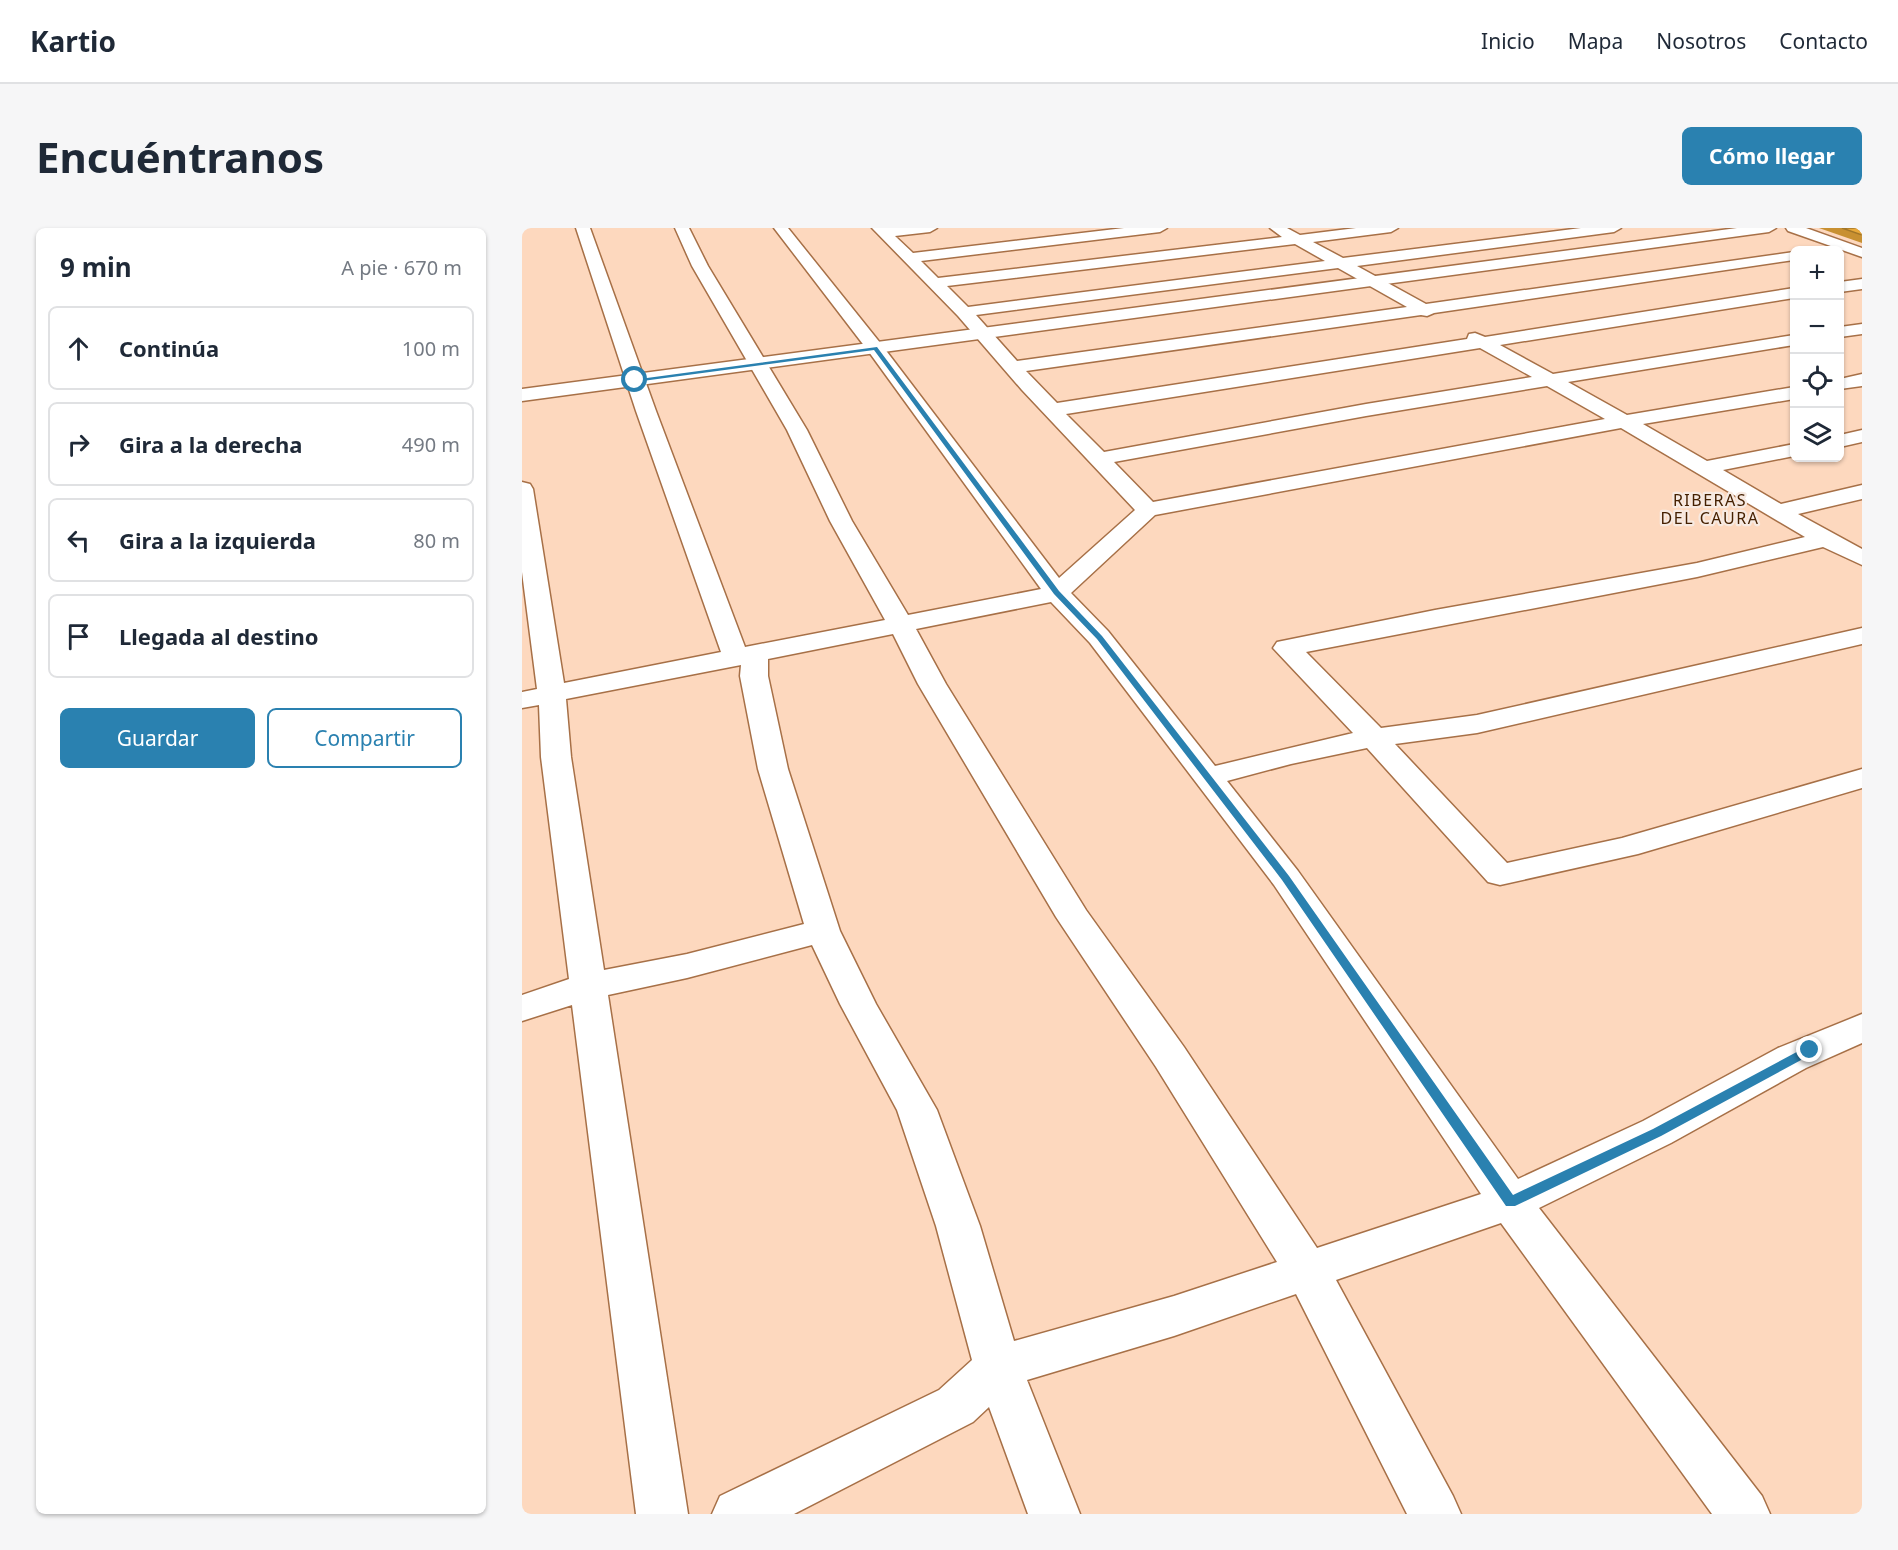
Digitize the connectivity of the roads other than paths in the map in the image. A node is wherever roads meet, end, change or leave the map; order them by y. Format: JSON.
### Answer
{"nodes":[{"id":1,"x":583,"y":228,"type":"edge"},
{"id":2,"x":682,"y":228,"type":"edge"},
{"id":3,"x":781,"y":228,"type":"edge"},
{"id":4,"x":930,"y":228,"type":"edge"},
{"id":5,"x":1160,"y":228,"type":"edge"},
{"id":6,"x":1277,"y":228,"type":"edge"},
{"id":7,"x":1391,"y":228,"type":"edge"},
{"id":8,"x":1614,"y":228,"type":"edge"},
{"id":9,"x":1771,"y":228,"type":"edge"},
{"id":10,"x":1792,"y":228,"type":"edge"},
{"id":11,"x":881,"y":230,"type":"edge"},
{"id":12,"x":1297,"y":239,"type":"junction"},
{"id":13,"x":1823,"y":246,"type":"edge"},
{"id":14,"x":1862,"y":252,"type":"edge"},
{"id":15,"x":1844,"y":254,"type":"edge"},
{"id":16,"x":1790,"y":257,"type":"edge"},
{"id":17,"x":909,"y":258,"type":"junction"},
{"id":18,"x":1862,"y":260,"type":"edge"},
{"id":19,"x":1339,"y":265,"type":"junction"},
{"id":20,"x":1370,"y":282,"type":"junction"},
{"id":21,"x":935,"y":283,"type":"junction"},
{"id":22,"x":1862,"y":284,"type":"edge"},
{"id":23,"x":1844,"y":286,"type":"edge"},
{"id":24,"x":1790,"y":294,"type":"edge"},
{"id":25,"x":1423,"y":309,"type":"junction"},
{"id":26,"x":964,"y":312,"type":"junction"},
{"id":27,"x":1862,"y":329,"type":"edge"},
{"id":28,"x":1844,"y":331,"type":"edge"},
{"id":29,"x":983,"y":334,"type":"junction"},
{"id":30,"x":1790,"y":341,"type":"edge"},
{"id":31,"x":1481,"y":342,"type":"junction"},
{"id":32,"x":875,"y":348,"type":"junction"},
{"id":33,"x":759,"y":364,"type":"junction"},
{"id":34,"x":1012,"y":367,"type":"junction"},
{"id":35,"x":635,"y":380,"type":"junction"},
{"id":36,"x":1862,"y":380,"type":"edge"},
{"id":37,"x":1552,"y":381,"type":"junction"},
{"id":38,"x":1844,"y":383,"type":"edge"},
{"id":39,"x":1790,"y":394,"type":"edge"},
{"id":40,"x":522,"y":395,"type":"edge"},
{"id":41,"x":1052,"y":410,"type":"junction"},
{"id":42,"x":1624,"y":421,"type":"junction"},
{"id":43,"x":1862,"y":436,"type":"edge"},
{"id":44,"x":1844,"y":440,"type":"edge"},
{"id":45,"x":1790,"y":451,"type":"edge"},
{"id":46,"x":1099,"y":459,"type":"junction"},
{"id":47,"x":1702,"y":468,"type":"junction"},
{"id":48,"x":522,"y":489,"type":"edge"},
{"id":49,"x":1862,"y":492,"type":"edge"},
{"id":50,"x":1148,"y":510,"type":"junction"},
{"id":51,"x":1778,"y":512,"type":"junction"},
{"id":52,"x":1827,"y":539,"type":"junction"},
{"id":53,"x":1862,"y":558,"type":"edge"},
{"id":54,"x":1057,"y":593,"type":"junction"},
{"id":55,"x":901,"y":625,"type":"junction"},
{"id":56,"x":1862,"y":636,"type":"edge"},
{"id":57,"x":745,"y":656,"type":"junction"},
{"id":58,"x":537,"y":698,"type":"edge"},
{"id":59,"x":1374,"y":739,"type":"junction"},
{"id":60,"x":1206,"y":778,"type":"junction"},
{"id":61,"x":1862,"y":778,"type":"edge"},
{"id":62,"x":823,"y":931,"type":"junction"},
{"id":63,"x":589,"y":986,"type":"junction"},
{"id":64,"x":522,"y":1008,"type":"edge"},
{"id":65,"x":1862,"y":1028,"type":"edge"},
{"id":66,"x":1510,"y":1202,"type":"junction"},
{"id":67,"x":1308,"y":1272,"type":"junction"},
{"id":68,"x":998,"y":1366,"type":"junction"},
{"id":69,"x":662,"y":1514,"type":"edge"},
{"id":70,"x":738,"y":1514,"type":"edge"},
{"id":71,"x":1054,"y":1514,"type":"edge"},
{"id":72,"x":1436,"y":1514,"type":"edge"},
{"id":73,"x":1744,"y":1514,"type":"edge"}],
"edges":[{"from":1,"to":35,"type":"street"},
{"from":2,"to":33,"type":"street"},
{"from":3,"to":32,"type":"street"},
{"from":4,"to":11,"type":"street"},
{"from":5,"to":17,"type":"street"},
{"from":6,"to":12,"type":"street"},
{"from":7,"to":12,"type":"street"},
{"from":8,"to":19,"type":"street"},
{"from":9,"to":13,"type":"street"},
{"from":9,"to":20,"type":"street"},
{"from":10,"to":14,"type":"street"},
{"from":11,"to":17,"type":"street"},
{"from":12,"to":19,"type":"street"},
{"from":12,"to":21,"type":"street"},
{"from":15,"to":18,"type":"street"},
{"from":16,"to":25,"type":"street"},
{"from":17,"to":21,"type":"street"},
{"from":19,"to":20,"type":"street"},
{"from":19,"to":26,"type":"street"},
{"from":20,"to":25,"type":"street"},
{"from":20,"to":29,"type":"street"},
{"from":21,"to":26,"type":"street"},
{"from":22,"to":23,"type":"street"},
{"from":24,"to":31,"type":"street"},
{"from":25,"to":31,"type":"street"},
{"from":25,"to":34,"type":"street"},
{"from":26,"to":29,"type":"street"},
{"from":27,"to":28,"type":"street"},
{"from":29,"to":32,"type":"street"},
{"from":29,"to":34,"type":"street"},
{"from":30,"to":37,"type":"street"},
{"from":31,"to":37,"type":"street"},
{"from":31,"to":41,"type":"street"},
{"from":32,"to":33,"type":"street"},
{"from":32,"to":54,"type":"street"},
{"from":33,"to":35,"type":"street"},
{"from":33,"to":55,"type":"street"},
{"from":34,"to":41,"type":"street"},
{"from":35,"to":40,"type":"street"},
{"from":35,"to":57,"type":"street"},
{"from":36,"to":38,"type":"street"},
{"from":37,"to":42,"type":"street"},
{"from":37,"to":46,"type":"street"},
{"from":39,"to":42,"type":"street"},
{"from":41,"to":46,"type":"street"},
{"from":42,"to":47,"type":"street"},
{"from":42,"to":50,"type":"street"},
{"from":43,"to":44,"type":"street"},
{"from":45,"to":47,"type":"street"},
{"from":46,"to":50,"type":"street"},
{"from":47,"to":51,"type":"street"},
{"from":48,"to":58,"type":"street"},
{"from":49,"to":51,"type":"street"},
{"from":50,"to":54,"type":"street"},
{"from":51,"to":52,"type":"street"},
{"from":52,"to":53,"type":"street"},
{"from":52,"to":59,"type":"street"},
{"from":54,"to":55,"type":"street"},
{"from":54,"to":60,"type":"street"},
{"from":55,"to":57,"type":"street"},
{"from":55,"to":67,"type":"street"},
{"from":56,"to":59,"type":"street"},
{"from":57,"to":58,"type":"street"},
{"from":57,"to":62,"type":"street"},
{"from":58,"to":63,"type":"street"},
{"from":59,"to":60,"type":"street"},
{"from":59,"to":61,"type":"street"},
{"from":60,"to":66,"type":"street"},
{"from":62,"to":63,"type":"street"},
{"from":62,"to":68,"type":"street"},
{"from":63,"to":64,"type":"street"},
{"from":63,"to":69,"type":"street"},
{"from":65,"to":66,"type":"street"},
{"from":66,"to":67,"type":"street"},
{"from":66,"to":73,"type":"street"},
{"from":67,"to":68,"type":"street"},
{"from":67,"to":72,"type":"street"},
{"from":68,"to":70,"type":"street"},
{"from":68,"to":71,"type":"street"}]}
